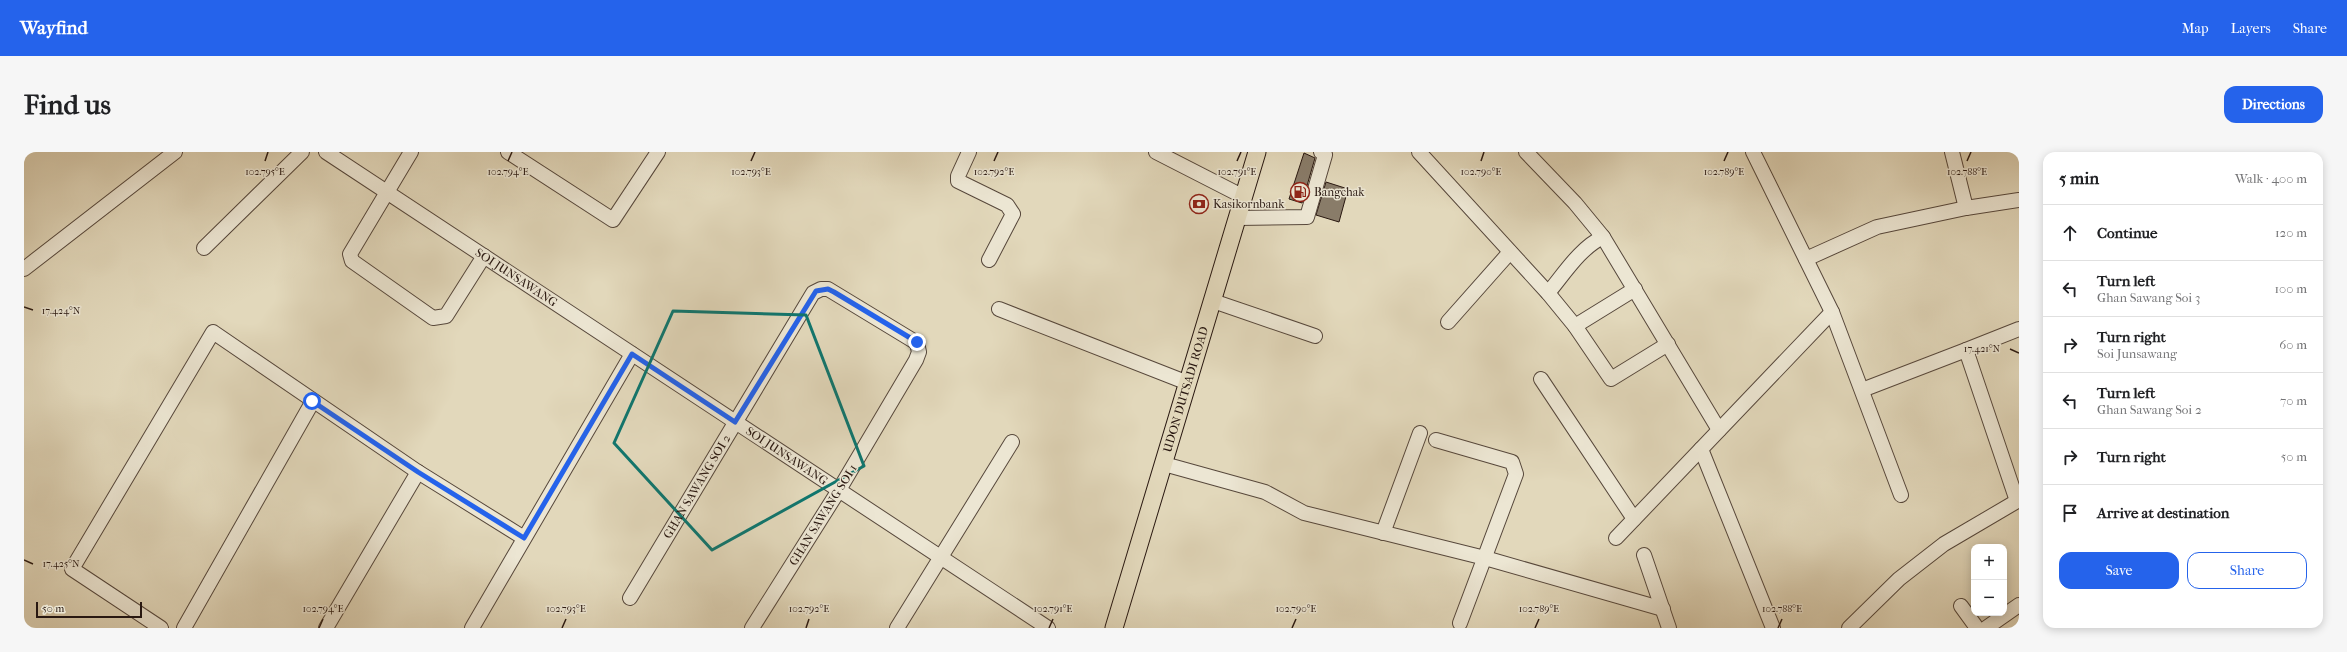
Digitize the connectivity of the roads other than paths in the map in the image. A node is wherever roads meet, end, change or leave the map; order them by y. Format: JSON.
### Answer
{"nodes":[{"id":1,"x":175,"y":152,"type":"edge"},
{"id":2,"x":302,"y":152,"type":"edge"},
{"id":3,"x":326,"y":152,"type":"edge"},
{"id":4,"x":411,"y":152,"type":"edge"},
{"id":5,"x":508,"y":152,"type":"edge"},
{"id":6,"x":658,"y":152,"type":"edge"},
{"id":7,"x":969,"y":152,"type":"edge"},
{"id":8,"x":1156,"y":152,"type":"edge"},
{"id":9,"x":1257,"y":152,"type":"edge"},
{"id":10,"x":1321,"y":152,"type":"edge"},
{"id":11,"x":1419,"y":152,"type":"edge"},
{"id":12,"x":1526,"y":152,"type":"edge"},
{"id":13,"x":1753,"y":152,"type":"edge"},
{"id":14,"x":1952,"y":152,"type":"edge"},
{"id":15,"x":386,"y":192,"type":"junction"},
{"id":16,"x":1244,"y":197,"type":"junction"},
{"id":17,"x":2019,"y":200,"type":"edge"},
{"id":18,"x":1966,"y":208,"type":"junction"},
{"id":19,"x":1238,"y":218,"type":"junction"},
{"id":20,"x":1604,"y":237,"type":"junction"},
{"id":21,"x":204,"y":248,"type":"dead end"},
{"id":22,"x":1510,"y":252,"type":"junction"},
{"id":23,"x":484,"y":256,"type":"junction"},
{"id":24,"x":1806,"y":259,"type":"junction"},
{"id":25,"x":988,"y":260,"type":"dead end"},
{"id":26,"x":24,"y":269,"type":"edge"},
{"id":27,"x":1635,"y":289,"type":"junction"},
{"id":28,"x":813,"y":293,"type":"joint"},
{"id":29,"x":1548,"y":293,"type":"junction"},
{"id":30,"x":1213,"y":301,"type":"junction"},
{"id":31,"x":999,"y":309,"type":"dead end"},
{"id":32,"x":1832,"y":312,"type":"junction"},
{"id":33,"x":1448,"y":322,"type":"dead end"},
{"id":34,"x":1575,"y":326,"type":"junction"},
{"id":35,"x":2019,"y":329,"type":"edge"},
{"id":36,"x":1315,"y":336,"type":"dead end"},
{"id":37,"x":1668,"y":344,"type":"junction"},
{"id":38,"x":1966,"y":350,"type":"junction"},
{"id":39,"x":632,"y":354,"type":"junction"},
{"id":40,"x":1541,"y":379,"type":"dead end"},
{"id":41,"x":1188,"y":383,"type":"junction"},
{"id":42,"x":1862,"y":390,"type":"junction"},
{"id":43,"x":312,"y":401,"type":"junction"},
{"id":44,"x":735,"y":422,"type":"junction"},
{"id":45,"x":1719,"y":430,"type":"junction"},
{"id":46,"x":1420,"y":433,"type":"dead end"},
{"id":47,"x":1436,"y":440,"type":"dead end"},
{"id":48,"x":1012,"y":442,"type":"dead end"},
{"id":49,"x":1701,"y":449,"type":"junction"},
{"id":50,"x":1164,"y":464,"type":"junction"},
{"id":51,"x":418,"y":472,"type":"junction"},
{"id":52,"x":839,"y":490,"type":"junction"},
{"id":53,"x":1901,"y":495,"type":"dead end"},
{"id":54,"x":2018,"y":500,"type":"edge"},
{"id":55,"x":1634,"y":520,"type":"junction"},
{"id":56,"x":1383,"y":533,"type":"junction"},
{"id":57,"x":524,"y":538,"type":"junction"},
{"id":58,"x":1616,"y":538,"type":"dead end"},
{"id":59,"x":1644,"y":555,"type":"dead end"},
{"id":60,"x":940,"y":556,"type":"junction"},
{"id":61,"x":1485,"y":558,"type":"junction"},
{"id":62,"x":630,"y":598,"type":"dead end"},
{"id":63,"x":2019,"y":604,"type":"edge"},
{"id":64,"x":1961,"y":606,"type":"dead end"},
{"id":65,"x":1662,"y":609,"type":"junction"},
{"id":66,"x":1460,"y":622,"type":"dead end"},
{"id":67,"x":161,"y":628,"type":"edge"},
{"id":68,"x":184,"y":628,"type":"edge"},
{"id":69,"x":326,"y":628,"type":"edge"},
{"id":70,"x":472,"y":628,"type":"edge"},
{"id":71,"x":752,"y":628,"type":"edge"},
{"id":72,"x":897,"y":628,"type":"edge"},
{"id":73,"x":1048,"y":628,"type":"edge"},
{"id":74,"x":1114,"y":628,"type":"edge"},
{"id":75,"x":1669,"y":628,"type":"edge"},
{"id":76,"x":1773,"y":628,"type":"edge"},
{"id":77,"x":1849,"y":628,"type":"edge"},
{"id":78,"x":1977,"y":628,"type":"edge"},
{"id":79,"x":1986,"y":628,"type":"edge"}],
"edges":[{"from":1,"to":26,"type":"street"},
{"from":2,"to":21,"type":"street"},
{"from":3,"to":15,"type":"street","name":"SOI JUNSAWANG"},
{"from":4,"to":15,"type":"street"},
{"from":5,"to":6,"type":"street"},
{"from":7,"to":25,"type":"street"},
{"from":8,"to":16,"type":"street"},
{"from":9,"to":16,"type":"main road","name":"UDON DUTSADI ROAD"},
{"from":10,"to":19,"type":"street"},
{"from":11,"to":22,"type":"street"},
{"from":12,"to":20,"type":"street"},
{"from":13,"to":24,"type":"street"},
{"from":14,"to":18,"type":"street"},
{"from":15,"to":23,"type":"street","name":"SOI JUNSAWANG"},
{"from":15,"to":23,"type":"street"},
{"from":16,"to":19,"type":"main road","name":"UDON DUTSADI ROAD"},
{"from":17,"to":18,"type":"street"},
{"from":18,"to":24,"type":"street"},
{"from":19,"to":30,"type":"main road","name":"UDON DUTSADI ROAD"},
{"from":20,"to":27,"type":"street"},
{"from":20,"to":29,"type":"street"},
{"from":22,"to":29,"type":"street"},
{"from":22,"to":33,"type":"street"},
{"from":23,"to":39,"type":"street","name":"SOI JUNSAWANG"},
{"from":24,"to":32,"type":"street"},
{"from":27,"to":34,"type":"street"},
{"from":27,"to":37,"type":"street"},
{"from":28,"to":44,"type":"street","name":"GHAN SAWANG SOI 2"},
{"from":28,"to":52,"type":"street","name":"GHAN SAWANG SOI 1"},
{"from":29,"to":34,"type":"street"},
{"from":30,"to":36,"type":"street"},
{"from":30,"to":41,"type":"main road","name":"UDON DUTSADI ROAD"},
{"from":31,"to":41,"type":"street"},
{"from":32,"to":42,"type":"street"},
{"from":32,"to":45,"type":"street"},
{"from":34,"to":37,"type":"street"},
{"from":35,"to":38,"type":"street"},
{"from":37,"to":45,"type":"street"},
{"from":38,"to":42,"type":"street"},
{"from":38,"to":54,"type":"street"},
{"from":39,"to":44,"type":"street","name":"SOI JUNSAWANG"},
{"from":39,"to":57,"type":"street"},
{"from":40,"to":55,"type":"street"},
{"from":41,"to":50,"type":"main road","name":"UDON DUTSADI ROAD"},
{"from":42,"to":53,"type":"street"},
{"from":43,"to":51,"type":"street"},
{"from":43,"to":67,"type":"street"},
{"from":43,"to":68,"type":"street"},
{"from":44,"to":52,"type":"street","name":"SOI JUNSAWANG"},
{"from":44,"to":62,"type":"street","name":"GHAN SAWANG SOI 2"},
{"from":45,"to":49,"type":"street"},
{"from":46,"to":56,"type":"street"},
{"from":47,"to":61,"type":"street"},
{"from":48,"to":60,"type":"street"},
{"from":49,"to":55,"type":"street"},
{"from":49,"to":76,"type":"street"},
{"from":50,"to":56,"type":"street"},
{"from":50,"to":74,"type":"main road","name":"UDON DUTSADI ROAD"},
{"from":51,"to":57,"type":"street"},
{"from":51,"to":69,"type":"street"},
{"from":52,"to":60,"type":"street","name":"SOI JUNSAWANG"},
{"from":52,"to":71,"type":"street","name":"GHAN SAWANG SOI 1"},
{"from":54,"to":77,"type":"street"},
{"from":55,"to":58,"type":"street"},
{"from":56,"to":61,"type":"street"},
{"from":57,"to":70,"type":"street"},
{"from":59,"to":65,"type":"street"},
{"from":60,"to":72,"type":"street"},
{"from":60,"to":73,"type":"street","name":"SOI JUNSAWANG"},
{"from":61,"to":65,"type":"street"},
{"from":61,"to":66,"type":"street"},
{"from":63,"to":79,"type":"street"},
{"from":64,"to":78,"type":"street"},
{"from":65,"to":75,"type":"street"}]}
